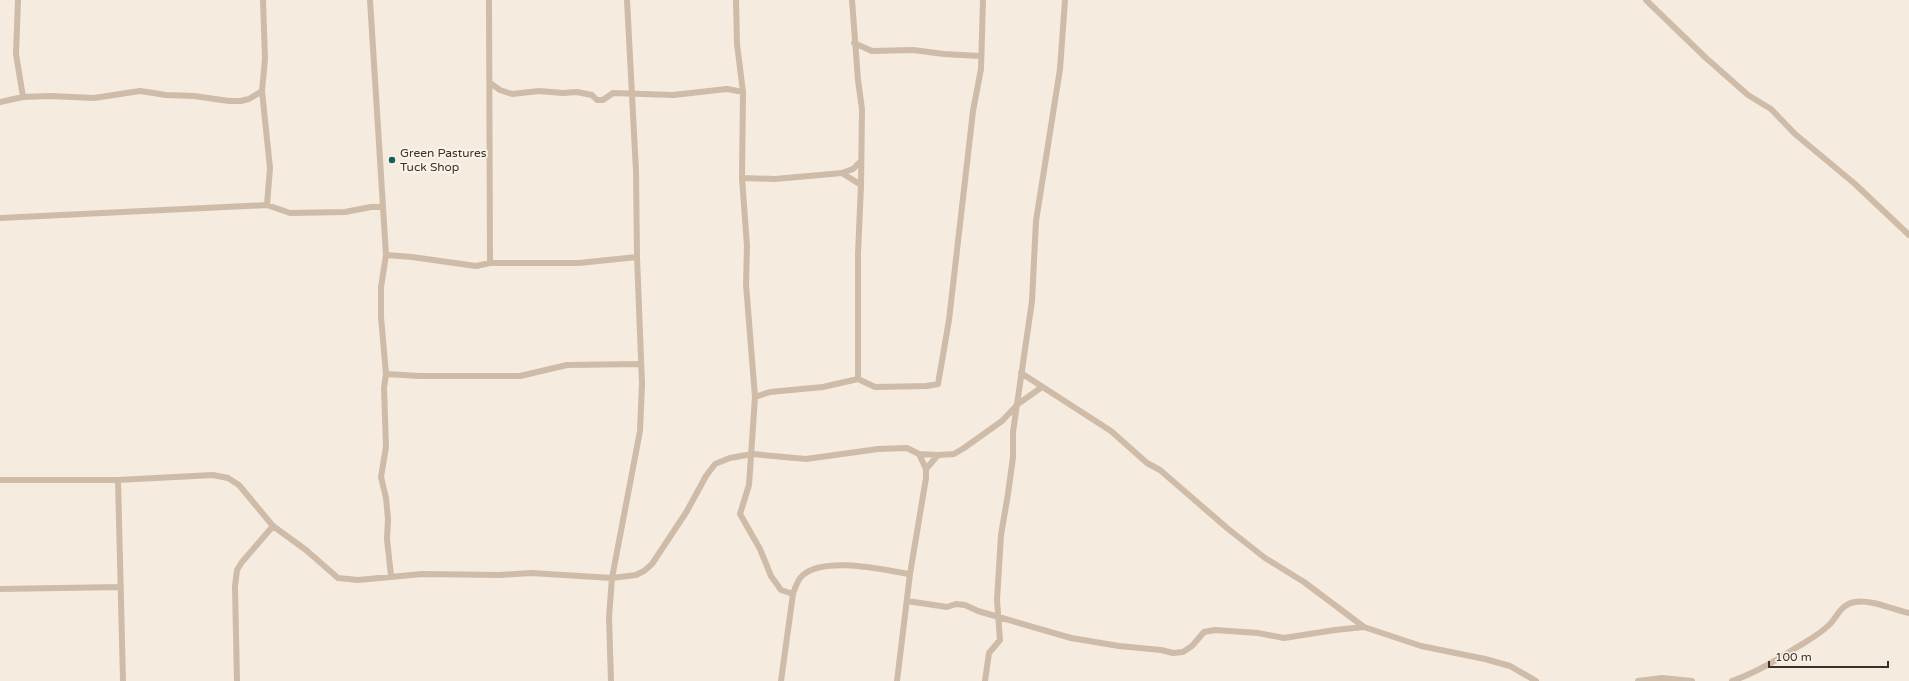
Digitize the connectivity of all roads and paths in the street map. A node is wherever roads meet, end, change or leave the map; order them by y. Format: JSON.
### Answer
{"nodes":[{"id":1,"x":18,"y":0,"type":"edge"},
{"id":2,"x":263,"y":0,"type":"edge"},
{"id":3,"x":370,"y":0,"type":"edge"},
{"id":4,"x":489,"y":0,"type":"edge"},
{"id":5,"x":627,"y":0,"type":"edge"},
{"id":6,"x":736,"y":0,"type":"edge"},
{"id":7,"x":852,"y":0,"type":"edge"},
{"id":8,"x":983,"y":0,"type":"edge"},
{"id":9,"x":1066,"y":0,"type":"edge"},
{"id":10,"x":1646,"y":0,"type":"edge"},
{"id":11,"x":854,"y":43,"type":"junction"},
{"id":12,"x":980,"y":56,"type":"junction"},
{"id":13,"x":490,"y":83,"type":"junction"},
{"id":14,"x":262,"y":91,"type":"junction"},
{"id":15,"x":631,"y":92,"type":"junction"},
{"id":16,"x":743,"y":92,"type":"junction"},
{"id":17,"x":23,"y":98,"type":"junction"},
{"id":18,"x":0,"y":102,"type":"edge"},
{"id":19,"x":861,"y":161,"type":"junction"},
{"id":20,"x":842,"y":173,"type":"junction"},
{"id":21,"x":742,"y":178,"type":"junction"},
{"id":22,"x":861,"y":185,"type":"junction"},
{"id":23,"x":267,"y":205,"type":"junction"},
{"id":24,"x":382,"y":207,"type":"junction"},
{"id":25,"x":0,"y":218,"type":"edge"},
{"id":26,"x":1909,"y":235,"type":"edge"},
{"id":27,"x":386,"y":255,"type":"junction"},
{"id":28,"x":637,"y":258,"type":"junction"},
{"id":29,"x":490,"y":263,"type":"junction"},
{"id":30,"x":641,"y":364,"type":"junction"},
{"id":31,"x":1021,"y":373,"type":"junction"},
{"id":32,"x":386,"y":374,"type":"junction"},
{"id":33,"x":858,"y":379,"type":"junction"},
{"id":34,"x":1042,"y":387,"type":"junction"},
{"id":35,"x":755,"y":396,"type":"junction"},
{"id":36,"x":1018,"y":404,"type":"junction"},
{"id":37,"x":752,"y":454,"type":"junction"},
{"id":38,"x":919,"y":454,"type":"junction"},
{"id":39,"x":938,"y":455,"type":"junction"},
{"id":40,"x":926,"y":469,"type":"junction"},
{"id":41,"x":0,"y":480,"type":"edge"},
{"id":42,"x":118,"y":480,"type":"junction"},
{"id":43,"x":274,"y":526,"type":"junction"},
{"id":44,"x":910,"y":574,"type":"junction"},
{"id":45,"x":391,"y":576,"type":"junction"},
{"id":46,"x":612,"y":578,"type":"junction"},
{"id":47,"x":121,"y":587,"type":"junction"},
{"id":48,"x":0,"y":589,"type":"edge"},
{"id":49,"x":793,"y":594,"type":"junction"},
{"id":50,"x":907,"y":601,"type":"junction"},
{"id":51,"x":1909,"y":613,"type":"edge"},
{"id":52,"x":998,"y":616,"type":"junction"},
{"id":53,"x":1364,"y":627,"type":"junction"},
{"id":54,"x":123,"y":681,"type":"edge"},
{"id":55,"x":237,"y":681,"type":"edge"},
{"id":56,"x":611,"y":681,"type":"edge"},
{"id":57,"x":781,"y":681,"type":"edge"},
{"id":58,"x":897,"y":681,"type":"edge"},
{"id":59,"x":985,"y":681,"type":"edge"},
{"id":60,"x":1536,"y":681,"type":"edge"},
{"id":61,"x":1638,"y":681,"type":"edge"},
{"id":62,"x":1692,"y":681,"type":"edge"},
{"id":63,"x":1732,"y":681,"type":"edge"}],
"edges":[{"from":1,"to":17,"type":"street"},
{"from":2,"to":14,"type":"street"},
{"from":3,"to":24,"type":"street"},
{"from":4,"to":13,"type":"street"},
{"from":5,"to":15,"type":"street"},
{"from":6,"to":16,"type":"street"},
{"from":7,"to":11,"type":"street"},
{"from":8,"to":12,"type":"street"},
{"from":9,"to":31,"type":"street"},
{"from":10,"to":26,"type":"street"},
{"from":11,"to":12,"type":"street"},
{"from":11,"to":19,"type":"street"},
{"from":12,"to":33,"type":"street"},
{"from":13,"to":15,"type":"street"},
{"from":13,"to":29,"type":"street"},
{"from":14,"to":17,"type":"street"},
{"from":14,"to":23,"type":"street"},
{"from":15,"to":16,"type":"street"},
{"from":15,"to":28,"type":"street"},
{"from":16,"to":21,"type":"street"},
{"from":17,"to":18,"type":"street"},
{"from":19,"to":20,"type":"street"},
{"from":19,"to":22,"type":"street"},
{"from":20,"to":21,"type":"street"},
{"from":20,"to":22,"type":"street"},
{"from":21,"to":35,"type":"street"},
{"from":22,"to":33,"type":"street"},
{"from":23,"to":24,"type":"street"},
{"from":23,"to":25,"type":"street"},
{"from":24,"to":27,"type":"street"},
{"from":27,"to":29,"type":"street"},
{"from":27,"to":32,"type":"street"},
{"from":28,"to":29,"type":"street"},
{"from":28,"to":30,"type":"street"},
{"from":30,"to":32,"type":"street"},
{"from":30,"to":46,"type":"street"},
{"from":31,"to":34,"type":"street"},
{"from":31,"to":36,"type":"street"},
{"from":32,"to":45,"type":"street"},
{"from":33,"to":35,"type":"street"},
{"from":34,"to":36,"type":"street"},
{"from":34,"to":53,"type":"street"},
{"from":35,"to":37,"type":"street"},
{"from":36,"to":39,"type":"street"},
{"from":36,"to":52,"type":"street"},
{"from":37,"to":38,"type":"street"},
{"from":37,"to":46,"type":"street"},
{"from":37,"to":49,"type":"street"},
{"from":38,"to":39,"type":"street"},
{"from":38,"to":40,"type":"street"},
{"from":39,"to":40,"type":"street"},
{"from":40,"to":44,"type":"street"},
{"from":41,"to":42,"type":"street"},
{"from":42,"to":43,"type":"street"},
{"from":42,"to":47,"type":"street"},
{"from":43,"to":45,"type":"street"},
{"from":43,"to":55,"type":"street"},
{"from":44,"to":49,"type":"street"},
{"from":44,"to":50,"type":"street"},
{"from":45,"to":46,"type":"street"},
{"from":46,"to":56,"type":"street"},
{"from":47,"to":48,"type":"street"},
{"from":47,"to":54,"type":"street"},
{"from":49,"to":57,"type":"street"},
{"from":50,"to":52,"type":"street"},
{"from":50,"to":58,"type":"street"},
{"from":51,"to":63,"type":"street"},
{"from":52,"to":53,"type":"street"},
{"from":52,"to":59,"type":"street"},
{"from":53,"to":60,"type":"street"},
{"from":61,"to":62,"type":"street"}]}
